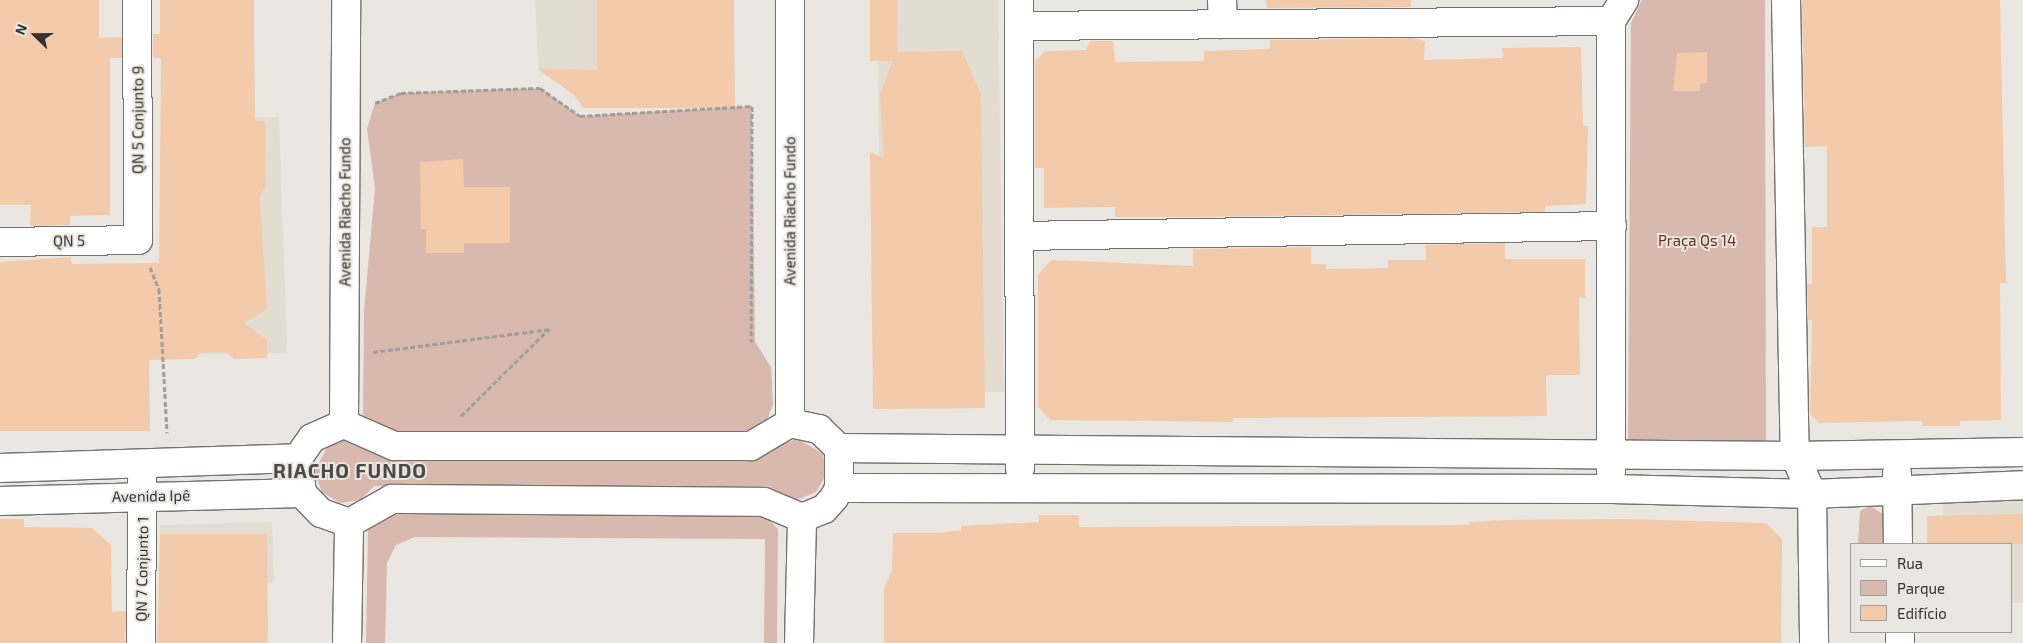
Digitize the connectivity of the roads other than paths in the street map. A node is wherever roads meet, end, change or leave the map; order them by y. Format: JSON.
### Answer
{"nodes":[{"id":1,"x":137,"y":0,"type":"edge"},
{"id":2,"x":346,"y":0,"type":"edge"},
{"id":3,"x":790,"y":0,"type":"edge"},
{"id":4,"x":1786,"y":0,"type":"edge"},
{"id":5,"x":1434,"y":11,"type":"edge"},
{"id":6,"x":1617,"y":11,"type":"edge"},
{"id":7,"x":1223,"y":12,"type":"edge"},
{"id":8,"x":1019,"y":13,"type":"edge"},
{"id":9,"x":1612,"y":226,"type":"junction"},
{"id":10,"x":1020,"y":236,"type":"junction"},
{"id":11,"x":138,"y":240,"type":"joint"},
{"id":12,"x":0,"y":242,"type":"edge"},
{"id":13,"x":790,"y":423,"type":"junction"},
{"id":14,"x":344,"y":424,"type":"junction"},
{"id":15,"x":839,"y":448,"type":"junction"},
{"id":16,"x":1020,"y":452,"type":"junction"},
{"id":17,"x":2023,"y":452,"type":"edge"},
{"id":18,"x":1610,"y":453,"type":"junction"},
{"id":19,"x":1897,"y":454,"type":"junction"},
{"id":20,"x":1795,"y":456,"type":"junction"},
{"id":21,"x":298,"y":458,"type":"junction"},
{"id":22,"x":155,"y":465,"type":"junction"},
{"id":23,"x":0,"y":468,"type":"edge"},
{"id":24,"x":2023,"y":485,"type":"edge"},
{"id":25,"x":839,"y":488,"type":"junction"},
{"id":26,"x":1612,"y":489,"type":"junction"},
{"id":27,"x":1020,"y":490,"type":"junction"},
{"id":28,"x":1897,"y":490,"type":"junction"},
{"id":29,"x":302,"y":493,"type":"junction"},
{"id":30,"x":1812,"y":494,"type":"junction"},
{"id":31,"x":142,"y":496,"type":"junction"},
{"id":32,"x":0,"y":501,"type":"edge"},
{"id":33,"x":802,"y":518,"type":"junction"},
{"id":34,"x":349,"y":523,"type":"junction"},
{"id":35,"x":1898,"y":543,"type":"edge"},
{"id":36,"x":141,"y":643,"type":"edge"},
{"id":37,"x":347,"y":643,"type":"edge"},
{"id":38,"x":799,"y":643,"type":"edge"},
{"id":39,"x":1814,"y":643,"type":"edge"}],
"edges":[{"from":1,"to":11,"type":"street","name":"QN 5 Conjunto 9"},
{"from":2,"to":14,"type":"street","name":"Avenida Riacho Fundo"},
{"from":3,"to":13,"type":"street","name":"Avenida Riacho Fundo"},
{"from":4,"to":20,"type":"street"},
{"from":5,"to":6,"type":"street"},
{"from":5,"to":7,"type":"street"},
{"from":6,"to":9,"type":"street"},
{"from":7,"to":8,"type":"street"},
{"from":8,"to":10,"type":"street"},
{"from":9,"to":10,"type":"street"},
{"from":9,"to":18,"type":"street"},
{"from":10,"to":16,"type":"street"},
{"from":11,"to":12,"type":"street","name":"QN 5"},
{"from":13,"to":14,"type":"street"},
{"from":13,"to":15,"type":"street"},
{"from":14,"to":21,"type":"street"},
{"from":15,"to":16,"type":"street"},
{"from":15,"to":25,"type":"street"},
{"from":16,"to":18,"type":"street"},
{"from":16,"to":27,"type":"street"},
{"from":17,"to":19,"type":"street"},
{"from":18,"to":20,"type":"street"},
{"from":18,"to":26,"type":"street"},
{"from":19,"to":20,"type":"street"},
{"from":19,"to":28,"type":"street"},
{"from":20,"to":30,"type":"street"},
{"from":21,"to":22,"type":"street","name":"Avenida Ipê"},
{"from":21,"to":29,"type":"street"},
{"from":22,"to":23,"type":"street","name":"Avenida Ipê"},
{"from":22,"to":31,"type":"street","name":"QN 7 Conjunto 1"},
{"from":24,"to":28,"type":"street"},
{"from":25,"to":27,"type":"street"},
{"from":25,"to":33,"type":"street"},
{"from":26,"to":27,"type":"street"},
{"from":26,"to":30,"type":"street"},
{"from":28,"to":30,"type":"street"},
{"from":28,"to":35,"type":"street"},
{"from":29,"to":31,"type":"street","name":"Avenida Ipê"},
{"from":29,"to":34,"type":"street"},
{"from":30,"to":39,"type":"street"},
{"from":31,"to":32,"type":"street","name":"Avenida Ipê"},
{"from":31,"to":36,"type":"street","name":"QN 7 Conjunto 1"},
{"from":33,"to":34,"type":"street"},
{"from":33,"to":38,"type":"street"},
{"from":34,"to":37,"type":"street"}]}
